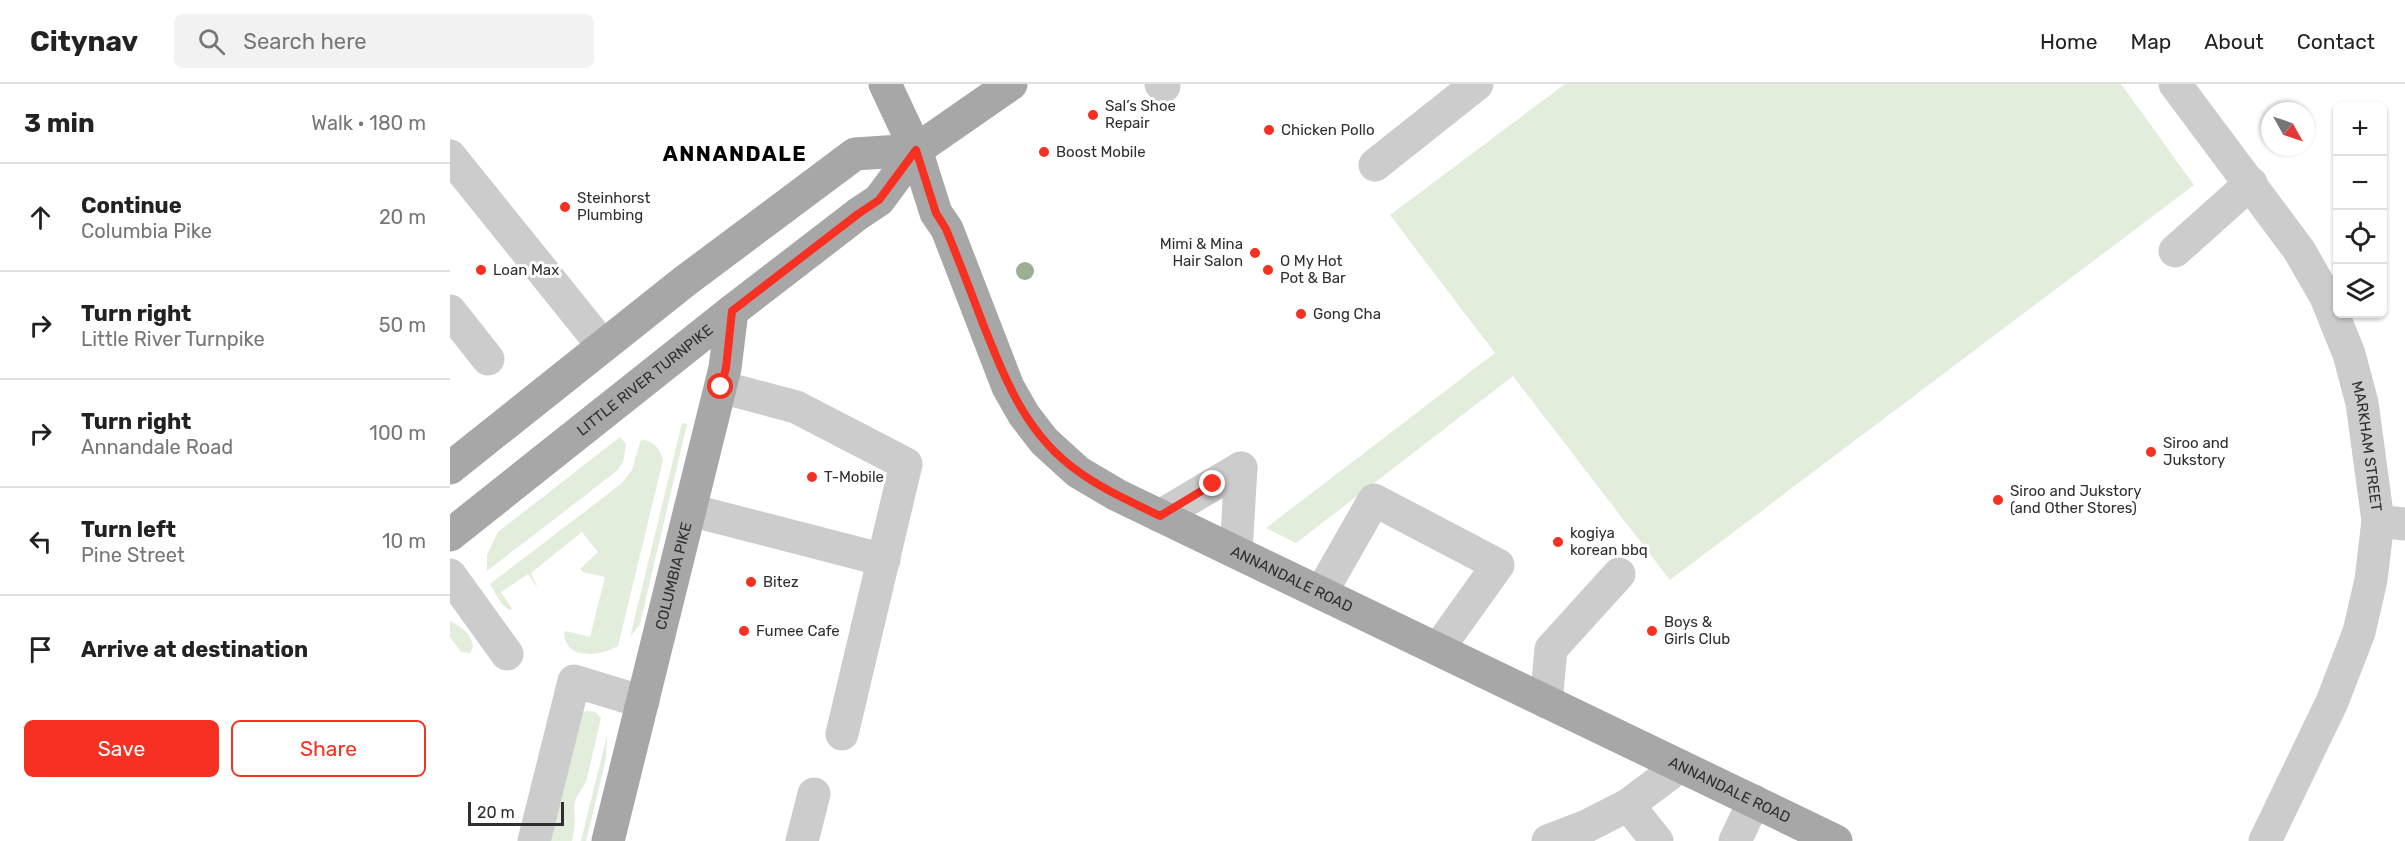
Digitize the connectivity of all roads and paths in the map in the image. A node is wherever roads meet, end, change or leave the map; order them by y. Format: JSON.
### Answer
{"nodes":[{"id":1,"x":885,"y":84,"type":"edge"},
{"id":2,"x":1011,"y":84,"type":"edge"},
{"id":3,"x":1477,"y":84,"type":"edge"},
{"id":4,"x":2175,"y":84,"type":"edge"},
{"id":5,"x":916,"y":150,"type":"junction"},
{"id":6,"x":450,"y":156,"type":"edge"},
{"id":7,"x":1375,"y":165,"type":"dead end"},
{"id":8,"x":2251,"y":183,"type":"junction"},
{"id":9,"x":2175,"y":251,"type":"dead end"},
{"id":10,"x":450,"y":311,"type":"edge"},
{"id":11,"x":732,"y":311,"type":"junction"},
{"id":12,"x":603,"y":346,"type":"junction"},
{"id":13,"x":488,"y":359,"type":"dead end"},
{"id":14,"x":721,"y":387,"type":"junction"},
{"id":15,"x":451,"y":464,"type":"edge"},
{"id":16,"x":690,"y":510,"type":"junction"},
{"id":17,"x":1160,"y":516,"type":"junction"},
{"id":18,"x":2391,"y":522,"type":"edge"},
{"id":19,"x":450,"y":536,"type":"edge"},
{"id":20,"x":1236,"y":552,"type":"junction"},
{"id":21,"x":884,"y":560,"type":"junction"},
{"id":22,"x":1619,"y":574,"type":"dead end"},
{"id":23,"x":450,"y":575,"type":"edge"},
{"id":24,"x":1321,"y":593,"type":"junction"},
{"id":25,"x":1438,"y":649,"type":"junction"},
{"id":26,"x":507,"y":654,"type":"dead end"},
{"id":27,"x":643,"y":702,"type":"junction"},
{"id":28,"x":1546,"y":702,"type":"junction"},
{"id":29,"x":842,"y":734,"type":"dead end"},
{"id":30,"x":1680,"y":766,"type":"junction"},
{"id":31,"x":814,"y":794,"type":"dead end"},
{"id":32,"x":1754,"y":801,"type":"junction"},
{"id":33,"x":1628,"y":805,"type":"junction"},
{"id":34,"x":1560,"y":839,"type":"edge"},
{"id":35,"x":1828,"y":839,"type":"edge"},
{"id":36,"x":534,"y":841,"type":"edge"},
{"id":37,"x":608,"y":841,"type":"edge"},
{"id":38,"x":802,"y":841,"type":"edge"},
{"id":39,"x":1657,"y":841,"type":"edge"},
{"id":40,"x":1735,"y":841,"type":"edge"},
{"id":41,"x":2265,"y":841,"type":"edge"}],
"edges":[{"from":1,"to":5,"type":"main road","name":"ANNANDALE ROAD"},
{"from":2,"to":5,"type":"main road","name":"LITTLE RIVER TURNPIKE"},
{"from":3,"to":7,"type":"street"},
{"from":4,"to":8,"type":"street","name":"MARKHAM STREET"},
{"from":5,"to":11,"type":"main road","name":"LITTLE RIVER TURNPIKE"},
{"from":5,"to":12,"type":"main road"},
{"from":5,"to":17,"type":"main road","name":"ANNANDALE ROAD"},
{"from":6,"to":12,"type":"street"},
{"from":8,"to":9,"type":"street"},
{"from":8,"to":18,"type":"street","name":"MARKHAM STREET"},
{"from":10,"to":13,"type":"street"},
{"from":11,"to":14,"type":"main road","name":"COLUMBIA PIKE"},
{"from":11,"to":19,"type":"main road","name":"LITTLE RIVER TURNPIKE"},
{"from":12,"to":15,"type":"main road"},
{"from":14,"to":16,"type":"main road","name":"COLUMBIA PIKE"},
{"from":14,"to":21,"type":"street"},
{"from":16,"to":21,"type":"street"},
{"from":16,"to":27,"type":"main road","name":"COLUMBIA PIKE"},
{"from":17,"to":20,"type":"main road","name":"ANNANDALE ROAD"},
{"from":17,"to":20,"type":"street"},
{"from":18,"to":41,"type":"street","name":"MARKHAM STREET"},
{"from":20,"to":24,"type":"main road","name":"ANNANDALE ROAD"},
{"from":21,"to":29,"type":"street"},
{"from":22,"to":28,"type":"street"},
{"from":23,"to":26,"type":"street"},
{"from":24,"to":25,"type":"main road","name":"ANNANDALE ROAD"},
{"from":24,"to":25,"type":"street"},
{"from":25,"to":28,"type":"main road","name":"ANNANDALE ROAD"},
{"from":27,"to":36,"type":"street"},
{"from":27,"to":37,"type":"main road","name":"COLUMBIA PIKE"},
{"from":28,"to":30,"type":"main road","name":"ANNANDALE ROAD"},
{"from":30,"to":32,"type":"main road","name":"ANNANDALE ROAD"},
{"from":30,"to":33,"type":"street"},
{"from":31,"to":38,"type":"street"},
{"from":32,"to":35,"type":"main road","name":"ANNANDALE ROAD"},
{"from":32,"to":40,"type":"street"},
{"from":33,"to":34,"type":"street"},
{"from":33,"to":39,"type":"street"}]}
